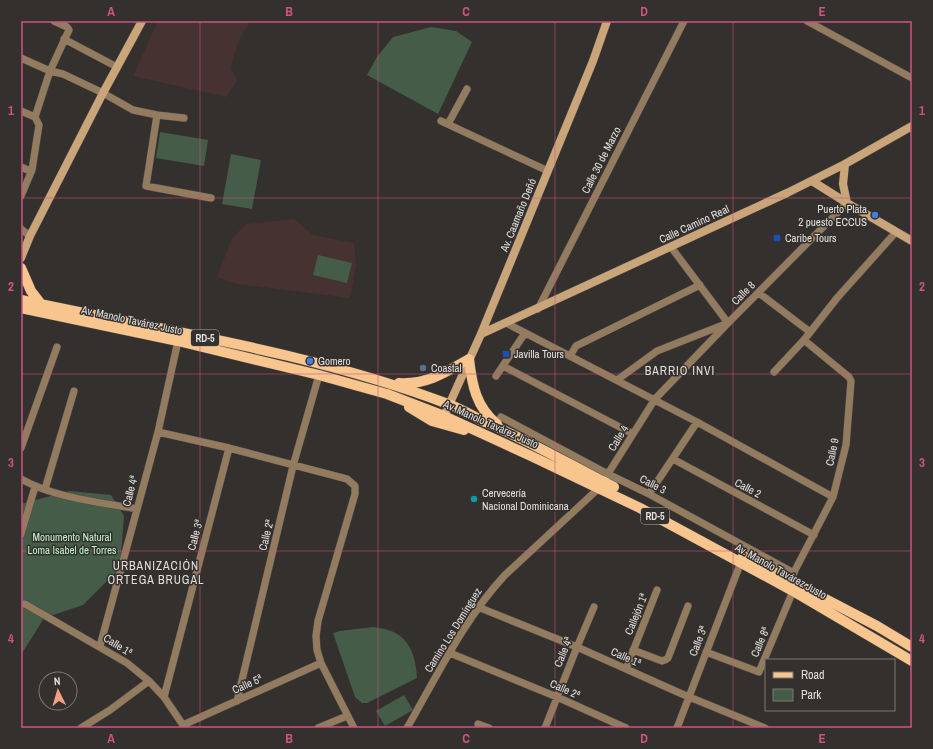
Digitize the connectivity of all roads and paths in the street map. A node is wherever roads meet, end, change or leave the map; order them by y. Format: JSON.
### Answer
{"nodes":[{"id":1,"x":54,"y":21,"type":"edge"},
{"id":2,"x":142,"y":21,"type":"edge"},
{"id":3,"x":607,"y":21,"type":"edge"},
{"id":4,"x":684,"y":21,"type":"edge"},
{"id":5,"x":807,"y":21,"type":"edge"},
{"id":6,"x":64,"y":39,"type":"junction"},
{"id":7,"x":21,"y":58,"type":"edge"},
{"id":8,"x":118,"y":67,"type":"junction"},
{"id":9,"x":50,"y":71,"type":"junction"},
{"id":10,"x":912,"y":78,"type":"edge"},
{"id":11,"x":467,"y":89,"type":"dead end"},
{"id":12,"x":103,"y":93,"type":"junction"},
{"id":13,"x":21,"y":112,"type":"edge"},
{"id":14,"x":156,"y":115,"type":"junction"},
{"id":15,"x":35,"y":118,"type":"junction"},
{"id":16,"x":184,"y":118,"type":"dead end"},
{"id":17,"x":441,"y":121,"type":"dead end"},
{"id":18,"x":448,"y":124,"type":"junction"},
{"id":19,"x":912,"y":126,"type":"edge"},
{"id":20,"x":845,"y":164,"type":"junction"},
{"id":21,"x":21,"y":167,"type":"edge"},
{"id":22,"x":30,"y":171,"type":"junction"},
{"id":23,"x":548,"y":171,"type":"junction"},
{"id":24,"x":812,"y":181,"type":"junction"},
{"id":25,"x":21,"y":196,"type":"edge"},
{"id":26,"x":211,"y":198,"type":"dead end"},
{"id":27,"x":847,"y":204,"type":"junction"},
{"id":28,"x":21,"y":229,"type":"edge"},
{"id":29,"x":896,"y":232,"type":"junction"},
{"id":30,"x":30,"y":236,"type":"junction"},
{"id":31,"x":912,"y":242,"type":"edge"},
{"id":32,"x":670,"y":247,"type":"junction"},
{"id":33,"x":21,"y":258,"type":"edge"},
{"id":34,"x":21,"y":268,"type":"edge"},
{"id":35,"x":700,"y":285,"type":"junction"},
{"id":36,"x":759,"y":293,"type":"junction"},
{"id":37,"x":21,"y":300,"type":"edge"},
{"id":38,"x":41,"y":304,"type":"junction"},
{"id":39,"x":21,"y":308,"type":"edge"},
{"id":40,"x":538,"y":309,"type":"junction"},
{"id":41,"x":506,"y":323,"type":"junction"},
{"id":42,"x":728,"y":323,"type":"junction"},
{"id":43,"x":810,"y":332,"type":"junction"},
{"id":44,"x":525,"y":333,"type":"junction"},
{"id":45,"x":481,"y":334,"type":"junction"},
{"id":46,"x":804,"y":340,"type":"junction"},
{"id":47,"x":178,"y":341,"type":"junction"},
{"id":48,"x":57,"y":347,"type":"dead end"},
{"id":49,"x":570,"y":356,"type":"junction"},
{"id":50,"x":469,"y":359,"type":"junction"},
{"id":51,"x":503,"y":366,"type":"junction"},
{"id":52,"x":774,"y":372,"type":"dead end"},
{"id":53,"x":319,"y":375,"type":"junction"},
{"id":54,"x":496,"y":376,"type":"dead end"},
{"id":55,"x":618,"y":380,"type":"junction"},
{"id":56,"x":387,"y":383,"type":"junction"},
{"id":57,"x":74,"y":391,"type":"dead end"},
{"id":58,"x":398,"y":398,"type":"junction"},
{"id":59,"x":655,"y":399,"type":"junction"},
{"id":60,"x":450,"y":404,"type":"junction"},
{"id":61,"x":444,"y":416,"type":"junction"},
{"id":62,"x":501,"y":417,"type":"dead end"},
{"id":63,"x":697,"y":422,"type":"junction"},
{"id":64,"x":506,"y":431,"type":"junction"},
{"id":65,"x":158,"y":432,"type":"junction"},
{"id":66,"x":482,"y":433,"type":"junction"},
{"id":67,"x":633,"y":434,"type":"junction"},
{"id":68,"x":21,"y":448,"type":"edge"},
{"id":69,"x":229,"y":448,"type":"junction"},
{"id":70,"x":673,"y":460,"type":"junction"},
{"id":71,"x":293,"y":466,"type":"junction"},
{"id":72,"x":21,"y":479,"type":"edge"},
{"id":73,"x":603,"y":481,"type":"junction"},
{"id":74,"x":35,"y":487,"type":"junction"},
{"id":75,"x":45,"y":490,"type":"junction"},
{"id":76,"x":649,"y":494,"type":"junction"},
{"id":77,"x":833,"y":497,"type":"junction"},
{"id":78,"x":137,"y":509,"type":"junction"},
{"id":79,"x":21,"y":534,"type":"edge"},
{"id":80,"x":814,"y":535,"type":"junction"},
{"id":81,"x":741,"y":562,"type":"junction"},
{"id":82,"x":792,"y":577,"type":"junction"},
{"id":83,"x":657,"y":590,"type":"dead end"},
{"id":84,"x":793,"y":590,"type":"junction"},
{"id":85,"x":21,"y":604,"type":"edge"},
{"id":86,"x":688,"y":606,"type":"dead end"},
{"id":87,"x":478,"y":607,"type":"junction"},
{"id":88,"x":594,"y":607,"type":"dead end"},
{"id":89,"x":100,"y":646,"type":"junction"},
{"id":90,"x":576,"y":647,"type":"junction"},
{"id":91,"x":912,"y":647,"type":"edge"},
{"id":92,"x":633,"y":650,"type":"junction"},
{"id":93,"x":706,"y":652,"type":"junction"},
{"id":94,"x":450,"y":653,"type":"junction"},
{"id":95,"x":912,"y":661,"type":"edge"},
{"id":96,"x":321,"y":663,"type":"junction"},
{"id":97,"x":626,"y":669,"type":"junction"},
{"id":98,"x":149,"y":681,"type":"junction"},
{"id":99,"x":164,"y":697,"type":"junction"},
{"id":100,"x":556,"y":697,"type":"junction"},
{"id":101,"x":689,"y":697,"type":"junction"},
{"id":102,"x":237,"y":701,"type":"junction"},
{"id":103,"x":347,"y":716,"type":"junction"},
{"id":104,"x":478,"y":724,"type":"dead end"},
{"id":105,"x":184,"y":727,"type":"edge"},
{"id":106,"x":81,"y":728,"type":"edge"},
{"id":107,"x":318,"y":728,"type":"edge"},
{"id":108,"x":354,"y":728,"type":"edge"},
{"id":109,"x":407,"y":728,"type":"edge"},
{"id":110,"x":489,"y":728,"type":"edge"},
{"id":111,"x":545,"y":728,"type":"edge"},
{"id":112,"x":626,"y":728,"type":"edge"},
{"id":113,"x":677,"y":728,"type":"edge"},
{"id":114,"x":765,"y":728,"type":"edge"}],
"edges":[{"from":1,"to":6,"type":"street"},
{"from":2,"to":8,"type":"street"},
{"from":3,"to":23,"type":"street","name":"Av. Caamaño Deñó"},
{"from":4,"to":40,"type":"street","name":"Calle 30 de Marzo"},
{"from":5,"to":10,"type":"street"},
{"from":6,"to":8,"type":"street"},
{"from":6,"to":9,"type":"street"},
{"from":7,"to":9,"type":"street"},
{"from":8,"to":12,"type":"street"},
{"from":9,"to":12,"type":"street"},
{"from":9,"to":15,"type":"street"},
{"from":11,"to":18,"type":"street"},
{"from":12,"to":14,"type":"street"},
{"from":12,"to":30,"type":"street"},
{"from":13,"to":15,"type":"street"},
{"from":14,"to":16,"type":"street"},
{"from":14,"to":26,"type":"street"},
{"from":15,"to":22,"type":"street"},
{"from":17,"to":18,"type":"street"},
{"from":18,"to":23,"type":"street"},
{"from":19,"to":20,"type":"street","name":"Calle Camino Real"},
{"from":20,"to":24,"type":"street","name":"Calle Camino Real"},
{"from":20,"to":27,"type":"street"},
{"from":21,"to":22,"type":"street"},
{"from":22,"to":25,"type":"street"},
{"from":23,"to":45,"type":"street","name":"Av. Caamaño Deñó"},
{"from":24,"to":27,"type":"street"},
{"from":24,"to":32,"type":"street","name":"Calle Camino Real"},
{"from":27,"to":29,"type":"street"},
{"from":27,"to":36,"type":"street","name":"Calle 8"},
{"from":28,"to":30,"type":"street"},
{"from":29,"to":31,"type":"street"},
{"from":29,"to":43,"type":"street"},
{"from":30,"to":33,"type":"street"},
{"from":32,"to":35,"type":"street"},
{"from":32,"to":40,"type":"street","name":"Calle Camino Real"},
{"from":34,"to":38,"type":"main road"},
{"from":35,"to":42,"type":"street"},
{"from":35,"to":49,"type":"street"},
{"from":36,"to":42,"type":"street","name":"Calle 8"},
{"from":36,"to":43,"type":"street"},
{"from":37,"to":38,"type":"main road","name":"Av. Manolo Tavárez Justo","number":"RD-5"},
{"from":38,"to":56,"type":"main road","name":"Av. Manolo Tavárez Justo","number":"RD-5"},
{"from":39,"to":47,"type":"main road","name":"Av. Manolo Tavárez Justo","number":"RD-5"},
{"from":40,"to":41,"type":"street","name":"Calle Camino Real"},
{"from":41,"to":44,"type":"street"},
{"from":41,"to":45,"type":"street","name":"Calle Camino Real"},
{"from":42,"to":55,"type":"street"},
{"from":42,"to":59,"type":"street","name":"Calle 8"},
{"from":43,"to":46,"type":"street"},
{"from":44,"to":49,"type":"street"},
{"from":44,"to":51,"type":"street"},
{"from":45,"to":50,"type":"street","name":"Av. Caamaño Deñó"},
{"from":46,"to":52,"type":"street"},
{"from":46,"to":77,"type":"street","name":"Calle 9"},
{"from":47,"to":53,"type":"main road","name":"Av. Manolo Tavárez Justo","number":"RD-5"},
{"from":47,"to":65,"type":"street","name":"Calle 4ª"},
{"from":48,"to":68,"type":"street"},
{"from":49,"to":55,"type":"street"},
{"from":50,"to":56,"type":"main road"},
{"from":50,"to":60,"type":"street","name":"Av. Caamaño Deñó"},
{"from":50,"to":64,"type":"main road"},
{"from":51,"to":54,"type":"street"},
{"from":51,"to":67,"type":"street"},
{"from":53,"to":58,"type":"main road","name":"Av. Manolo Tavárez Justo","number":"RD-5"},
{"from":53,"to":71,"type":"street","name":"Calle 2ª"},
{"from":55,"to":59,"type":"street"},
{"from":56,"to":60,"type":"main road","name":"Av. Manolo Tavárez Justo","number":"RD-5"},
{"from":57,"to":75,"type":"street"},
{"from":58,"to":61,"type":"main road","name":"Av. Manolo Tavárez Justo","number":"RD-5"},
{"from":58,"to":66,"type":"main road"},
{"from":59,"to":63,"type":"street"},
{"from":59,"to":67,"type":"street","name":"Calle 4"},
{"from":60,"to":61,"type":"street","name":"Av. Caamaño Deñó"},
{"from":60,"to":64,"type":"main road","name":"Av. Manolo Tavárez Justo","number":"RD-5"},
{"from":61,"to":66,"type":"main road","name":"Av. Manolo Tavárez Justo","number":"RD-5"},
{"from":62,"to":73,"type":"street","name":"Calle 3"},
{"from":63,"to":70,"type":"street"},
{"from":63,"to":77,"type":"street"},
{"from":64,"to":73,"type":"main road","name":"Av. Manolo Tavárez Justo","number":"RD-5"},
{"from":65,"to":69,"type":"street"},
{"from":65,"to":78,"type":"street","name":"Calle 4ª"},
{"from":66,"to":73,"type":"main road","name":"Av. Manolo Tavárez Justo","number":"RD-5"},
{"from":67,"to":73,"type":"street","name":"Calle 4"},
{"from":69,"to":71,"type":"street"},
{"from":69,"to":99,"type":"street","name":"Calle 3ª"},
{"from":70,"to":76,"type":"street"},
{"from":70,"to":80,"type":"street","name":"Calle 2"},
{"from":71,"to":96,"type":"street"},
{"from":71,"to":102,"type":"street","name":"Calle 2ª"},
{"from":72,"to":74,"type":"street"},
{"from":73,"to":76,"type":"street","name":"Calle 3"},
{"from":73,"to":81,"type":"main road","name":"Av. Manolo Tavárez Justo","number":"RD-5"},
{"from":73,"to":82,"type":"main road","name":"Av. Manolo Tavárez Justo","number":"RD-5"},
{"from":73,"to":87,"type":"street","name":"Camino Los Domínguez"},
{"from":74,"to":75,"type":"street"},
{"from":74,"to":79,"type":"street"},
{"from":75,"to":78,"type":"street"},
{"from":76,"to":82,"type":"street","name":"Calle 3"},
{"from":77,"to":80,"type":"street","name":"Calle 9"},
{"from":78,"to":89,"type":"street","name":"Calle 4ª"},
{"from":80,"to":82,"type":"street","name":"Calle 9"},
{"from":81,"to":84,"type":"main road","name":"Av. Manolo Tavárez Justo","number":"RD-5"},
{"from":81,"to":93,"type":"street","name":"Calle 3ª"},
{"from":82,"to":91,"type":"main road","name":"Av. Manolo Tavárez Justo","number":"RD-5"},
{"from":83,"to":92,"type":"street","name":"Callejón 1ª"},
{"from":84,"to":93,"type":"street","name":"Calle 8ª"},
{"from":84,"to":95,"type":"main road","name":"Av. Manolo Tavárez Justo","number":"RD-5"},
{"from":85,"to":89,"type":"street","name":"Calle 1ª"},
{"from":86,"to":92,"type":"street"},
{"from":87,"to":90,"type":"street","name":"Calle 1ª"},
{"from":87,"to":94,"type":"street","name":"Camino Los Domínguez"},
{"from":88,"to":90,"type":"street","name":"Calle 4ª"},
{"from":89,"to":98,"type":"street","name":"Calle 1ª"},
{"from":90,"to":97,"type":"street","name":"Calle 1ª"},
{"from":90,"to":100,"type":"street","name":"Calle 4ª"},
{"from":92,"to":97,"type":"street","name":"Callejón 1ª"},
{"from":93,"to":101,"type":"street","name":"Calle 3ª"},
{"from":94,"to":100,"type":"street","name":"Calle 2ª"},
{"from":94,"to":109,"type":"street","name":"Camino Los Domínguez"},
{"from":96,"to":102,"type":"street","name":"Calle 5ª"},
{"from":96,"to":103,"type":"street"},
{"from":97,"to":101,"type":"street","name":"Calle 1ª"},
{"from":98,"to":99,"type":"street","name":"Calle 1ª"},
{"from":98,"to":106,"type":"street"},
{"from":99,"to":105,"type":"street","name":"Calle 1ª"},
{"from":100,"to":111,"type":"street","name":"Calle 4ª"},
{"from":100,"to":112,"type":"street","name":"Calle 2ª"},
{"from":101,"to":113,"type":"street","name":"Calle 3ª"},
{"from":101,"to":114,"type":"street","name":"Calle 1ª"},
{"from":102,"to":105,"type":"street","name":"Calle 5ª"},
{"from":103,"to":107,"type":"street"},
{"from":103,"to":108,"type":"street"},
{"from":104,"to":110,"type":"street"}]}
